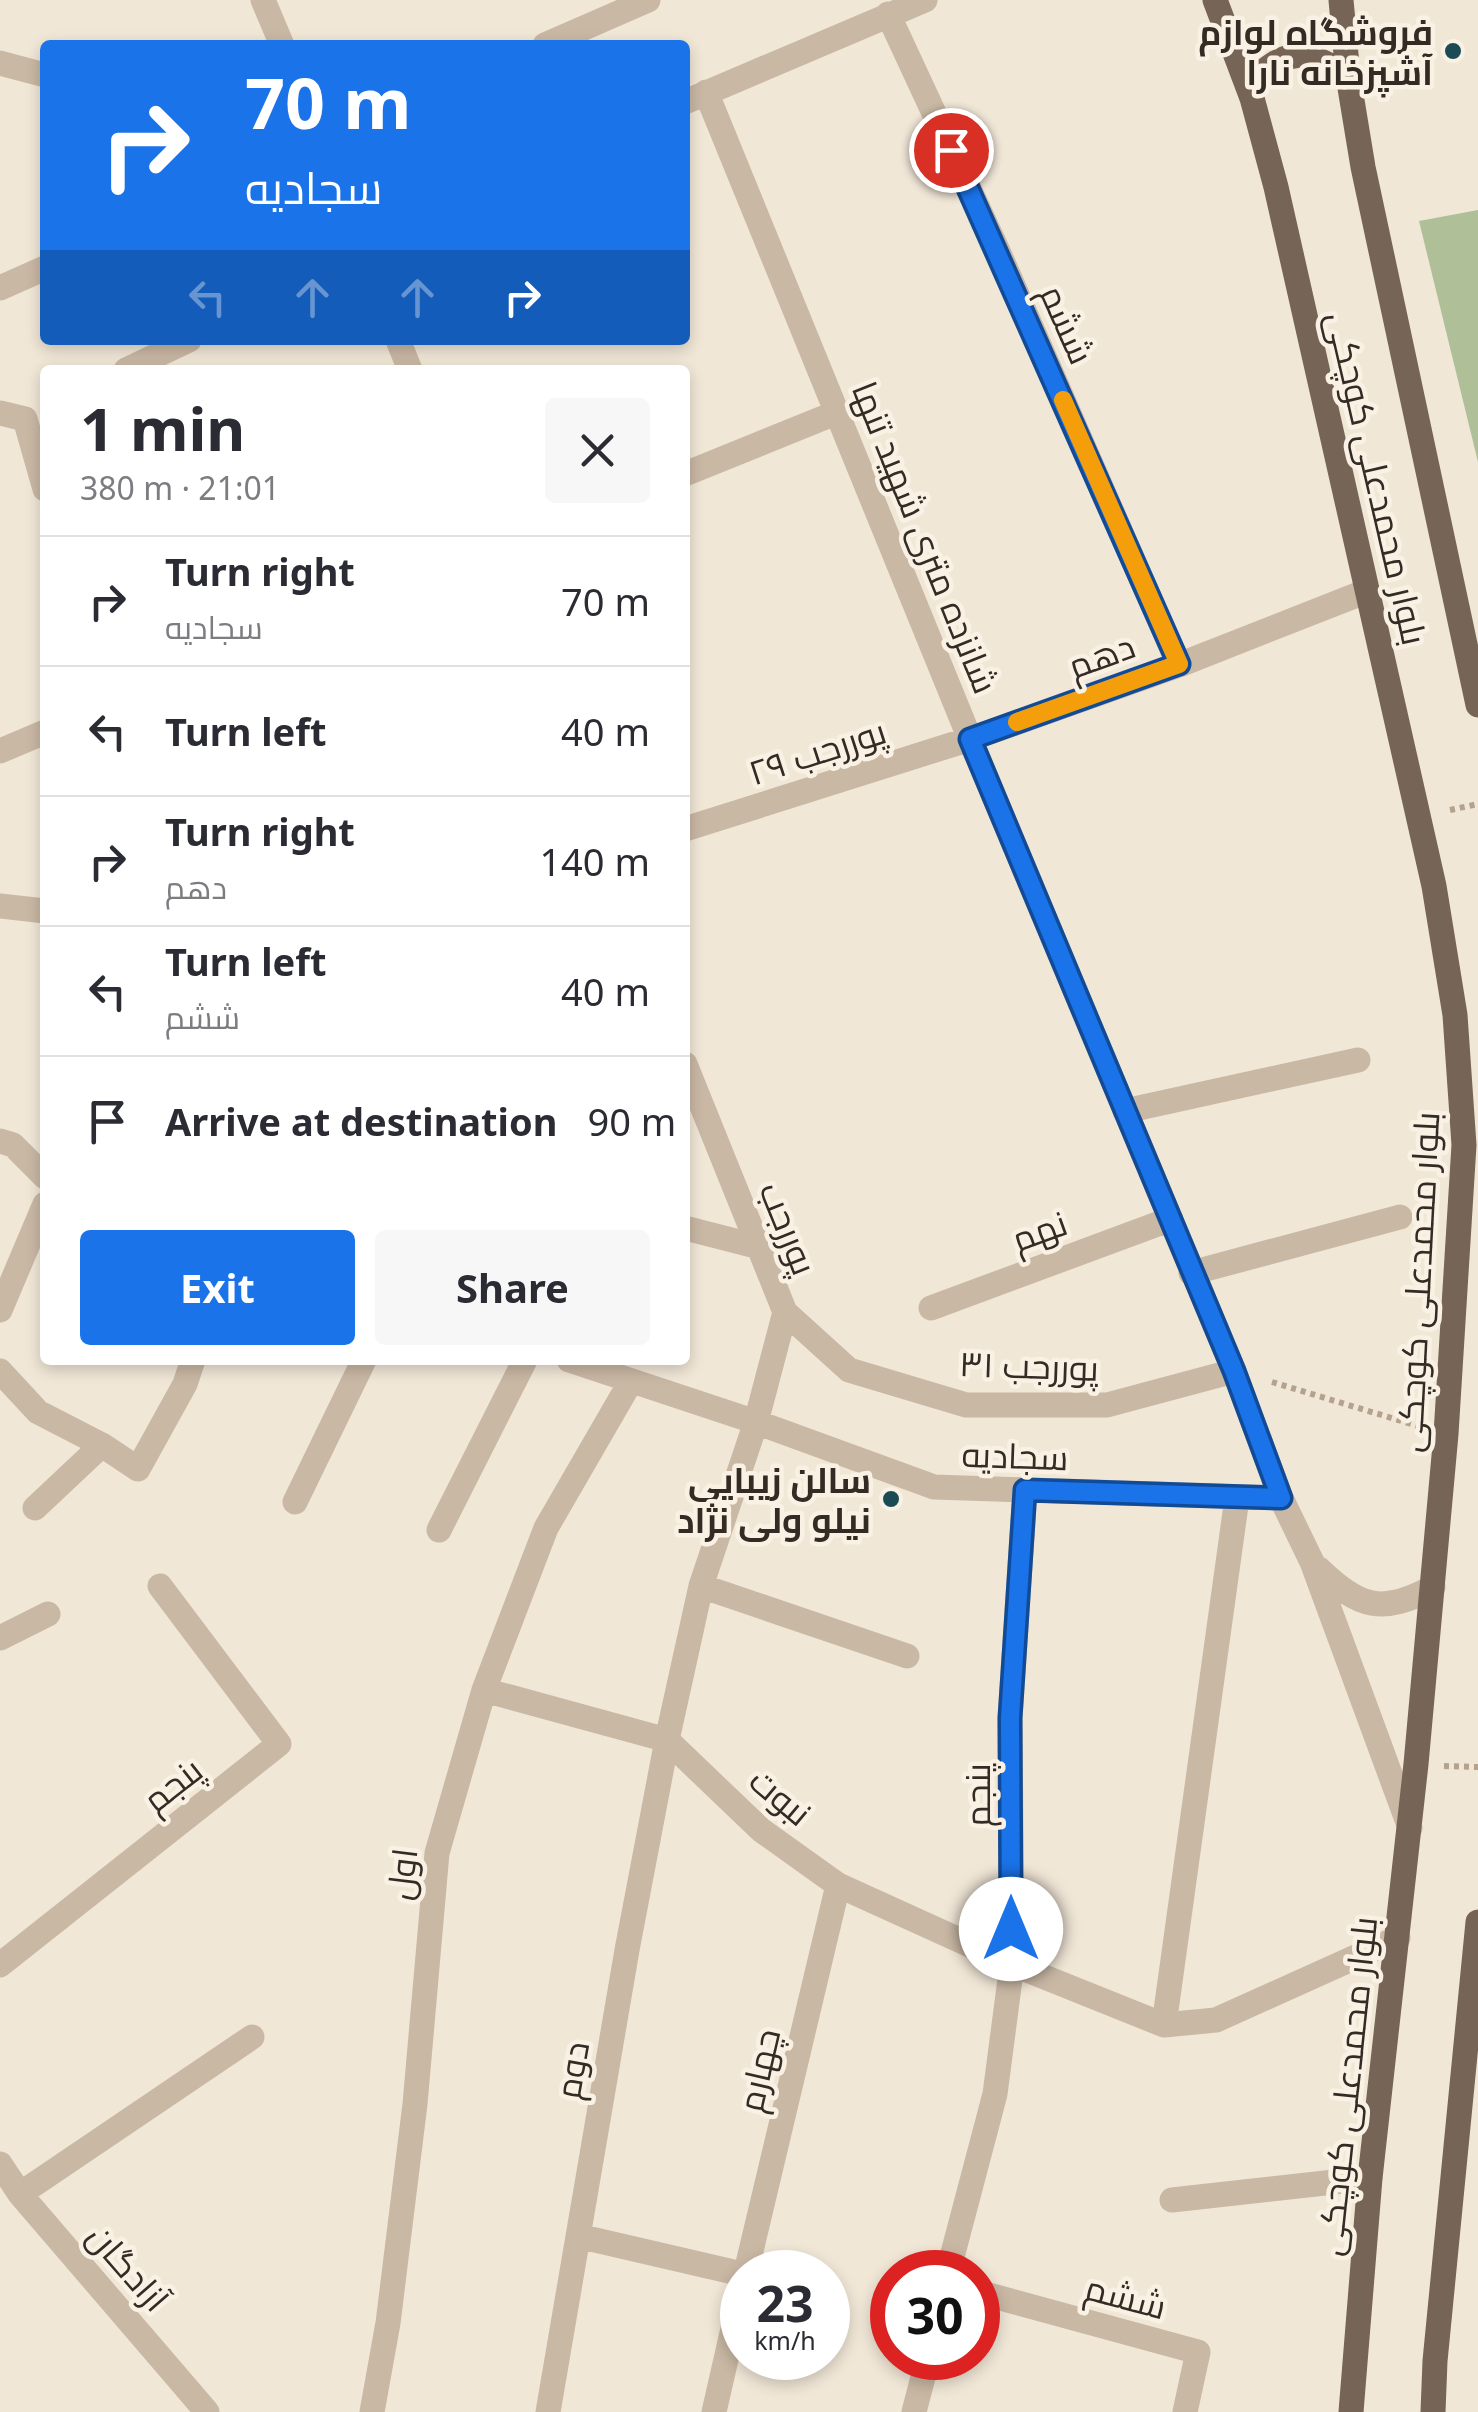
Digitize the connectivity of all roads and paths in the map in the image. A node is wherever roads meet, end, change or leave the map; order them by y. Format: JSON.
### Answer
{"nodes":[{"id":1,"x":263,"y":0,"type":"edge"},
{"id":2,"x":648,"y":0,"type":"edge"},
{"id":3,"x":926,"y":0,"type":"edge"},
{"id":4,"x":1216,"y":0,"type":"edge"},
{"id":5,"x":1341,"y":0,"type":"edge"},
{"id":6,"x":888,"y":14,"type":"junction"},
{"id":7,"x":280,"y":40,"type":"edge"},
{"id":8,"x":556,"y":40,"type":"edge"},
{"id":9,"x":0,"y":63,"type":"edge"},
{"id":10,"x":40,"y":74,"type":"edge"},
{"id":11,"x":1348,"y":76,"type":"junction"},
{"id":12,"x":1248,"y":85,"type":"junction"},
{"id":13,"x":695,"y":97,"type":"edge"},
{"id":14,"x":40,"y":270,"type":"edge"},
{"id":15,"x":0,"y":288,"type":"edge"},
{"id":16,"x":178,"y":345,"type":"edge"},
{"id":17,"x":136,"y":365,"type":"edge"},
{"id":18,"x":838,"y":412,"type":"junction"},
{"id":19,"x":23,"y":414,"type":"edge"},
{"id":20,"x":40,"y":472,"type":"edge"},
{"id":21,"x":690,"y":472,"type":"edge"},
{"id":22,"x":1367,"y":591,"type":"junction"},
{"id":23,"x":1179,"y":664,"type":"junction"},
{"id":24,"x":1478,"y":705,"type":"edge"},
{"id":25,"x":40,"y":734,"type":"edge"},
{"id":26,"x":970,"y":739,"type":"junction"},
{"id":27,"x":0,"y":750,"type":"edge"},
{"id":28,"x":690,"y":827,"type":"edge"},
{"id":29,"x":0,"y":906,"type":"edge"},
{"id":30,"x":40,"y":910,"type":"edge"},
{"id":31,"x":1358,"y":1060,"type":"dead end"},
{"id":32,"x":690,"y":1076,"type":"edge"},
{"id":33,"x":1125,"y":1111,"type":"junction"},
{"id":34,"x":0,"y":1141,"type":"edge"},
{"id":35,"x":40,"y":1171,"type":"edge"},
{"id":36,"x":40,"y":1216,"type":"edge"},
{"id":37,"x":1400,"y":1217,"type":"dead end"},
{"id":38,"x":1171,"y":1219,"type":"junction"},
{"id":39,"x":690,"y":1229,"type":"edge"},
{"id":40,"x":759,"y":1247,"type":"junction"},
{"id":41,"x":1191,"y":1273,"type":"junction"},
{"id":42,"x":931,"y":1308,"type":"dead end"},
{"id":43,"x":0,"y":1310,"type":"edge"},
{"id":44,"x":785,"y":1312,"type":"junction"},
{"id":45,"x":191,"y":1365,"type":"edge"},
{"id":46,"x":362,"y":1365,"type":"edge"},
{"id":47,"x":522,"y":1365,"type":"edge"},
{"id":48,"x":584,"y":1365,"type":"edge"},
{"id":49,"x":0,"y":1371,"type":"edge"},
{"id":50,"x":1234,"y":1371,"type":"junction"},
{"id":51,"x":630,"y":1381,"type":"junction"},
{"id":52,"x":756,"y":1422,"type":"junction"},
{"id":53,"x":1446,"y":1434,"type":"junction"},
{"id":54,"x":102,"y":1445,"type":"junction"},
{"id":55,"x":1025,"y":1490,"type":"junction"},
{"id":56,"x":1237,"y":1498,"type":"junction"},
{"id":57,"x":1281,"y":1498,"type":"junction"},
{"id":58,"x":294,"y":1502,"type":"dead end"},
{"id":59,"x":35,"y":1508,"type":"dead end"},
{"id":60,"x":439,"y":1530,"type":"dead end"},
{"id":61,"x":1312,"y":1562,"type":"junction"},
{"id":62,"x":160,"y":1586,"type":"dead end"},
{"id":63,"x":702,"y":1586,"type":"junction"},
{"id":64,"x":1432,"y":1587,"type":"junction"},
{"id":65,"x":48,"y":1614,"type":"dead end"},
{"id":66,"x":0,"y":1638,"type":"edge"},
{"id":67,"x":907,"y":1656,"type":"dead end"},
{"id":68,"x":484,"y":1690,"type":"junction"},
{"id":69,"x":667,"y":1740,"type":"junction"},
{"id":70,"x":1410,"y":1828,"type":"junction"},
{"id":71,"x":838,"y":1884,"type":"junction"},
{"id":72,"x":1478,"y":1922,"type":"edge"},
{"id":73,"x":1398,"y":1938,"type":"junction"},
{"id":74,"x":1012,"y":1964,"type":"junction"},
{"id":75,"x":0,"y":1965,"type":"edge"},
{"id":76,"x":1164,"y":2025,"type":"junction"},
{"id":77,"x":252,"y":2037,"type":"dead end"},
{"id":78,"x":1470,"y":2072,"type":"edge"},
{"id":79,"x":0,"y":2164,"type":"edge"},
{"id":80,"x":1370,"y":2178,"type":"junction"},
{"id":81,"x":20,"y":2194,"type":"junction"},
{"id":82,"x":1172,"y":2200,"type":"dead end"},
{"id":83,"x":578,"y":2236,"type":"junction"},
{"id":84,"x":750,"y":2250,"type":"edge"},
{"id":85,"x":954,"y":2250,"type":"edge"},
{"id":86,"x":720,"y":2269,"type":"edge"},
{"id":87,"x":1000,"y":2298,"type":"edge"},
{"id":88,"x":721,"y":2380,"type":"edge"},
{"id":89,"x":922,"y":2380,"type":"edge"},
{"id":90,"x":207,"y":2412,"type":"edge"},
{"id":91,"x":372,"y":2412,"type":"edge"},
{"id":92,"x":548,"y":2412,"type":"edge"},
{"id":93,"x":714,"y":2412,"type":"edge"},
{"id":94,"x":914,"y":2412,"type":"edge"},
{"id":95,"x":1185,"y":2412,"type":"edge"},
{"id":96,"x":1352,"y":2412,"type":"edge"},
{"id":97,"x":1433,"y":2412,"type":"edge"}],
"edges":[{"from":1,"to":7,"type":"street"},
{"from":2,"to":8,"type":"street"},
{"from":3,"to":6,"type":"street"},
{"from":4,"to":12,"type":"main road","name":"بلوار محمدعلی کوچکی"},
{"from":5,"to":11,"type":"main road","name":"بلوار محمدعلی کوچکی"},
{"from":6,"to":13,"type":"street"},
{"from":6,"to":23,"type":"street","name":"ششم"},
{"from":9,"to":10,"type":"street"},
{"from":11,"to":12,"type":"main road"},
{"from":11,"to":24,"type":"main road","name":"بلوار محمدعلی کوچکی"},
{"from":12,"to":22,"type":"main road","name":"بلوار محمدعلی کوچکی"},
{"from":13,"to":18,"type":"street","name":"شانزده متری شهید تنها"},
{"from":14,"to":15,"type":"street"},
{"from":16,"to":17,"type":"street"},
{"from":18,"to":21,"type":"street"},
{"from":18,"to":26,"type":"street","name":"شانزده متری شهید تنها"},
{"from":19,"to":20,"type":"street"},
{"from":22,"to":23,"type":"street","name":"دهم"},
{"from":22,"to":53,"type":"main road","name":"بلوار محمدعلی کوچکی"},
{"from":23,"to":26,"type":"street","name":"دهم"},
{"from":25,"to":27,"type":"street"},
{"from":26,"to":28,"type":"street","name":"پوررجب ۲۹"},
{"from":26,"to":33,"type":"street","name":"شانزده متری شهید تنها"},
{"from":29,"to":30,"type":"street"},
{"from":31,"to":33,"type":"street"},
{"from":32,"to":40,"type":"street","name":"پوررجب"},
{"from":33,"to":38,"type":"street","name":"شانزده متری شهید تنها"},
{"from":34,"to":35,"type":"street"},
{"from":36,"to":43,"type":"street"},
{"from":37,"to":41,"type":"street"},
{"from":38,"to":41,"type":"street","name":"شانزده متری شهید تنها"},
{"from":38,"to":42,"type":"street","name":"نهم"},
{"from":39,"to":40,"type":"street"},
{"from":40,"to":44,"type":"street","name":"پوررجب"},
{"from":41,"to":50,"type":"street","name":"شانزده متری شهید تنها"},
{"from":44,"to":50,"type":"street","name":"پوررجب ۳۱"},
{"from":44,"to":52,"type":"street","name":"پوررجب"},
{"from":45,"to":54,"type":"street"},
{"from":46,"to":58,"type":"street"},
{"from":47,"to":60,"type":"street"},
{"from":48,"to":51,"type":"street","name":"سجادیه"},
{"from":49,"to":54,"type":"street"},
{"from":50,"to":53,"type":"path"},
{"from":50,"to":57,"type":"street","name":"شانزده متری شهید تنها"},
{"from":51,"to":52,"type":"street","name":"سجادیه"},
{"from":51,"to":68,"type":"street","name":"اول"},
{"from":52,"to":55,"type":"street","name":"سجادیه"},
{"from":52,"to":63,"type":"street"},
{"from":53,"to":64,"type":"main road","name":"بلوار محمدعلی کوچکی"},
{"from":54,"to":59,"type":"street"},
{"from":55,"to":56,"type":"street","name":"سجادیه"},
{"from":55,"to":74,"type":"street","name":"پنجم"},
{"from":56,"to":57,"type":"street","name":"سجادیه"},
{"from":56,"to":76,"type":"street"},
{"from":57,"to":61,"type":"street","name":"شانزده متری شهید تنها"},
{"from":61,"to":64,"type":"street"},
{"from":61,"to":70,"type":"street","name":"شانزده متری شهید تنها"},
{"from":62,"to":75,"type":"street","name":"پنجم"},
{"from":63,"to":67,"type":"street"},
{"from":63,"to":69,"type":"street"},
{"from":64,"to":70,"type":"main road","name":"بلوار محمدعلی کوچکی"},
{"from":65,"to":66,"type":"street"},
{"from":68,"to":69,"type":"street"},
{"from":68,"to":91,"type":"street","name":"اول"},
{"from":69,"to":71,"type":"street","name":"نبوت"},
{"from":69,"to":83,"type":"street","name":"دوم"},
{"from":70,"to":73,"type":"main road","name":"بلوار محمدعلی کوچکی"},
{"from":71,"to":74,"type":"street","name":"نبوت"},
{"from":71,"to":84,"type":"street","name":"چهارم"},
{"from":72,"to":78,"type":"main road"},
{"from":73,"to":76,"type":"street"},
{"from":73,"to":80,"type":"main road","name":"بلوار محمدعلی کوچکی"},
{"from":74,"to":76,"type":"street","name":"نبوت"},
{"from":74,"to":85,"type":"street","name":"پنجم"},
{"from":77,"to":81,"type":"street"},
{"from":78,"to":97,"type":"main road"},
{"from":79,"to":81,"type":"street","name":"آزادگان"},
{"from":80,"to":82,"type":"street"},
{"from":80,"to":96,"type":"main road","name":"بلوار محمدعلی کوچکی"},
{"from":81,"to":90,"type":"street","name":"آزادگان"},
{"from":83,"to":86,"type":"street"},
{"from":83,"to":92,"type":"street","name":"دوم"},
{"from":87,"to":95,"type":"street","name":"ششم"},
{"from":88,"to":93,"type":"street"},
{"from":89,"to":94,"type":"street"}]}
